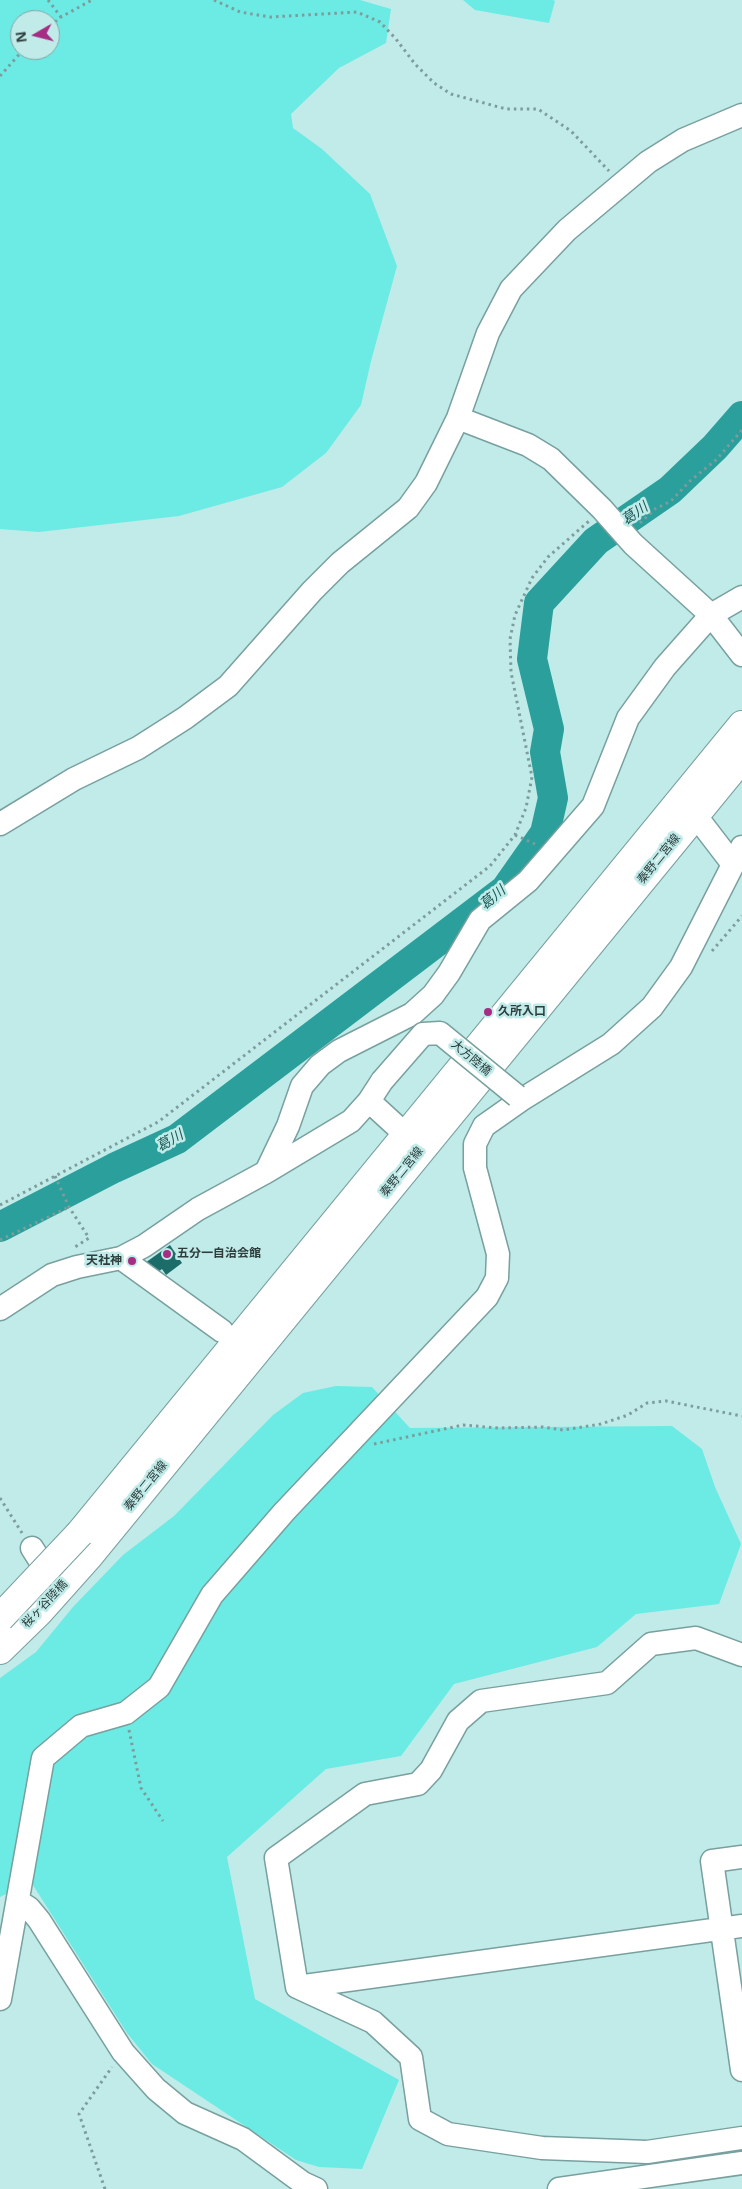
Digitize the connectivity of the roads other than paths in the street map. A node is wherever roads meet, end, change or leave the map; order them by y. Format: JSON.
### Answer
{"nodes":[{"id":1,"x":742,"y":115,"type":"edge"},
{"id":2,"x":458,"y":418,"type":"junction"},
{"id":3,"x":742,"y":597,"type":"edge"},
{"id":4,"x":711,"y":615,"type":"junction"},
{"id":5,"x":742,"y":655,"type":"edge"},
{"id":6,"x":742,"y":724,"type":"edge"},
{"id":7,"x":742,"y":758,"type":"edge"},
{"id":8,"x":709,"y":781,"type":"junction"},
{"id":9,"x":688,"y":806,"type":"junction"},
{"id":10,"x":0,"y":824,"type":"edge"},
{"id":11,"x":737,"y":855,"type":"edge"},
{"id":12,"x":519,"y":1098,"type":"junction"},
{"id":13,"x":369,"y":1101,"type":"junction"},
{"id":14,"x":406,"y":1135,"type":"junction"},
{"id":15,"x":266,"y":1172,"type":"junction"},
{"id":16,"x":121,"y":1258,"type":"junction"},
{"id":17,"x":0,"y":1309,"type":"edge"},
{"id":18,"x":222,"y":1331,"type":"dead end"},
{"id":19,"x":27,"y":1541,"type":"road end"},
{"id":20,"x":84,"y":1545,"type":"junction"},
{"id":21,"x":0,"y":1618,"type":"edge"},
{"id":22,"x":0,"y":1632,"type":"edge"},
{"id":23,"x":0,"y":1650,"type":"edge"},
{"id":24,"x":742,"y":1654,"type":"edge"},
{"id":25,"x":742,"y":1857,"type":"edge"},
{"id":26,"x":18,"y":1901,"type":"junction"},
{"id":27,"x":732,"y":1927,"type":"edge"},
{"id":28,"x":297,"y":1987,"type":"junction"},
{"id":29,"x":0,"y":1999,"type":"edge"},
{"id":30,"x":742,"y":2070,"type":"edge"},
{"id":31,"x":742,"y":2138,"type":"edge"},
{"id":32,"x":742,"y":2163,"type":"edge"},
{"id":33,"x":316,"y":2189,"type":"edge"},
{"id":34,"x":559,"y":2189,"type":"edge"}],
"edges":[{"from":1,"to":2,"type":"street"},
{"from":2,"to":4,"type":"street"},
{"from":2,"to":10,"type":"street"},
{"from":3,"to":4,"type":"street"},
{"from":4,"to":5,"type":"street"},
{"from":4,"to":15,"type":"street"},
{"from":6,"to":8,"type":"main road"},
{"from":7,"to":8,"type":"main road"},
{"from":8,"to":9,"type":"main road","name":"秦野二宮線"},
{"from":9,"to":11,"type":"street"},
{"from":9,"to":14,"type":"main road","name":"秦野二宮線"},
{"from":9,"to":20,"type":"main road","name":"秦野二宮線"},
{"from":11,"to":12,"type":"street"},
{"from":12,"to":13,"type":"street","name":"大方陸橋","bridge":true},
{"from":12,"to":26,"type":"street"},
{"from":13,"to":14,"type":"street"},
{"from":13,"to":15,"type":"street","name":"大方陸橋"},
{"from":14,"to":20,"type":"main road","name":"秦野二宮線"},
{"from":15,"to":16,"type":"street","name":"大方陸橋"},
{"from":16,"to":17,"type":"street","name":"大方陸橋"},
{"from":16,"to":18,"type":"street"},
{"from":19,"to":22,"type":"street"},
{"from":20,"to":21,"type":"main road","name":"桜ヶ谷陸橋","bridge":true},
{"from":20,"to":23,"type":"main road","name":"桜ヶ谷陸橋"},
{"from":24,"to":28,"type":"street"},
{"from":25,"to":27,"type":"street"},
{"from":26,"to":29,"type":"street"},
{"from":26,"to":33,"type":"street"},
{"from":27,"to":28,"type":"street"},
{"from":27,"to":30,"type":"street"},
{"from":28,"to":31,"type":"street"},
{"from":32,"to":34,"type":"street"}]}
